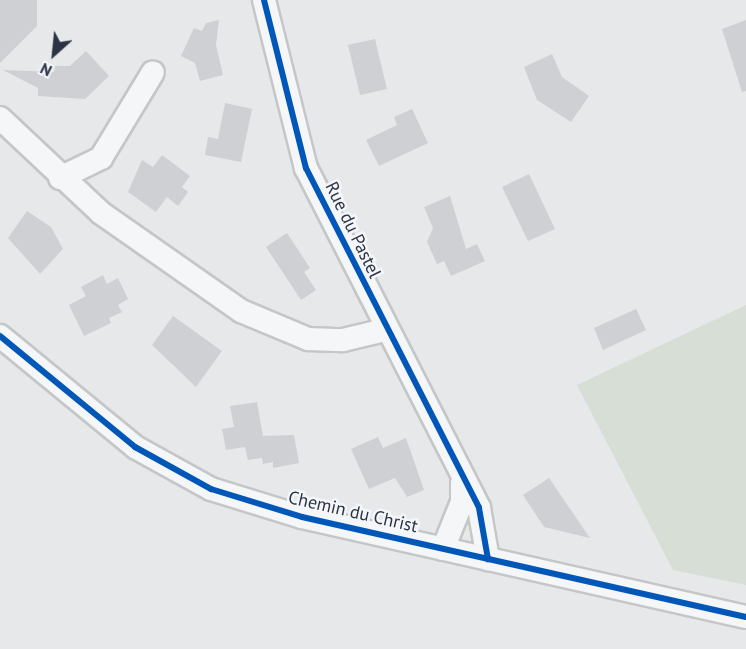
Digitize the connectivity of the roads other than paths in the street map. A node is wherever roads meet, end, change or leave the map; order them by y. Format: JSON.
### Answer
{"nodes":[{"id":1,"x":264,"y":0,"type":"edge"},
{"id":2,"x":153,"y":72,"type":"dead end"},
{"id":3,"x":0,"y":118,"type":"edge"},
{"id":4,"x":60,"y":178,"type":"junction"},
{"id":5,"x":385,"y":330,"type":"junction"},
{"id":6,"x":0,"y":336,"type":"edge"},
{"id":7,"x":462,"y":483,"type":"junction"},
{"id":8,"x":442,"y":549,"type":"junction"},
{"id":9,"x":488,"y":560,"type":"junction"},
{"id":10,"x":746,"y":617,"type":"edge"}],
"edges":[{"from":1,"to":5,"type":"street","name":"Rue du Pastel"},
{"from":2,"to":4,"type":"street"},
{"from":3,"to":4,"type":"street"},
{"from":4,"to":5,"type":"street"},
{"from":5,"to":7,"type":"street","name":"Rue du Pastel"},
{"from":6,"to":8,"type":"street","name":"Chemin du Christ"},
{"from":7,"to":8,"type":"street"},
{"from":7,"to":9,"type":"street","name":"Rue du Pastel"},
{"from":8,"to":9,"type":"street","name":"Chemin du Christ"},
{"from":9,"to":10,"type":"street","name":"Chemin du Christ"}]}
